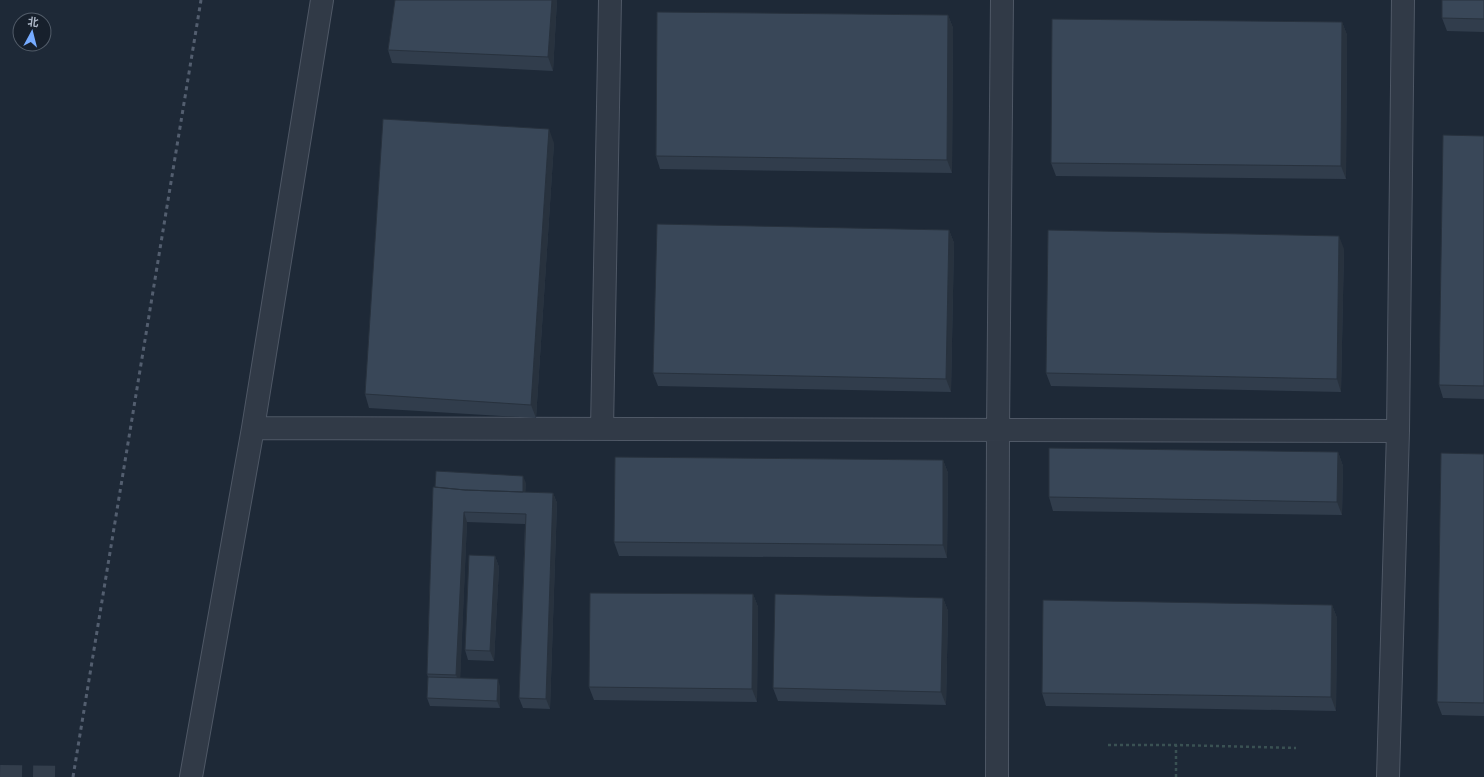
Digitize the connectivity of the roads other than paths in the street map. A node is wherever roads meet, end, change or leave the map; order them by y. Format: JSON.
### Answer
{"nodes":[{"id":1,"x":322,"y":0,"type":"edge"},
{"id":2,"x":610,"y":0,"type":"edge"},
{"id":3,"x":1002,"y":0,"type":"edge"},
{"id":4,"x":1403,"y":0,"type":"edge"},
{"id":5,"x":254,"y":428,"type":"junction"},
{"id":6,"x":602,"y":429,"type":"junction"},
{"id":7,"x":998,"y":430,"type":"junction"},
{"id":8,"x":1398,"y":431,"type":"junction"},
{"id":9,"x":191,"y":777,"type":"edge"},
{"id":10,"x":997,"y":777,"type":"edge"},
{"id":11,"x":1388,"y":777,"type":"edge"}],
"edges":[{"from":1,"to":5,"type":"street"},
{"from":2,"to":6,"type":"street"},
{"from":3,"to":7,"type":"street"},
{"from":4,"to":8,"type":"street"},
{"from":5,"to":6,"type":"street"},
{"from":5,"to":9,"type":"street"},
{"from":6,"to":7,"type":"street"},
{"from":7,"to":8,"type":"street"},
{"from":7,"to":10,"type":"street"},
{"from":8,"to":11,"type":"street"}]}
